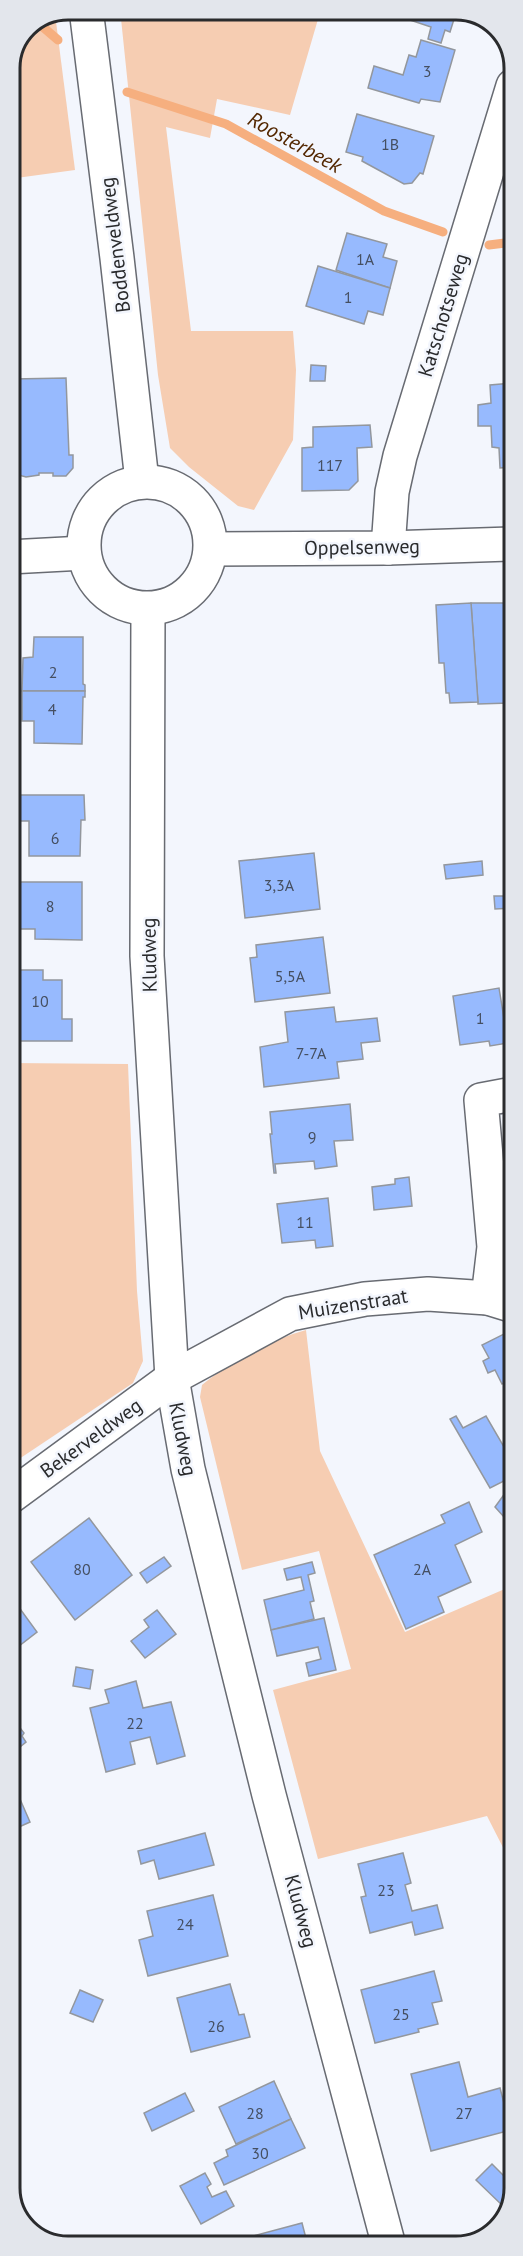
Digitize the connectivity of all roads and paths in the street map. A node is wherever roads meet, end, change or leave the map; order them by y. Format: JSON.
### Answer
{"nodes":[{"id":1,"x":87,"y":20,"type":"edge"},
{"id":2,"x":504,"y":115,"type":"edge"},
{"id":3,"x":142,"y":481,"type":"junction"},
{"id":4,"x":504,"y":544,"type":"edge"},
{"id":5,"x":388,"y":548,"type":"junction"},
{"id":6,"x":211,"y":549,"type":"junction"},
{"id":7,"x":84,"y":553,"type":"junction"},
{"id":8,"x":20,"y":556,"type":"edge"},
{"id":9,"x":148,"y":609,"type":"junction"},
{"id":10,"x":504,"y":1096,"type":"edge"},
{"id":11,"x":501,"y":1302,"type":"edge"},
{"id":12,"x":172,"y":1378,"type":"junction"},
{"id":13,"x":20,"y":1490,"type":"edge"},
{"id":14,"x":386,"y":2236,"type":"edge"}],
"edges":[{"from":1,"to":3,"type":"street","name":"Boddenveldweg"},
{"from":2,"to":5,"type":"street","name":"Katschotseweg"},
{"from":3,"to":6,"type":"street"},
{"from":3,"to":7,"type":"street"},
{"from":4,"to":5,"type":"street","name":"Oppelsenweg"},
{"from":5,"to":6,"type":"street","name":"Oppelsenweg"},
{"from":6,"to":9,"type":"street"},
{"from":7,"to":8,"type":"street"},
{"from":7,"to":9,"type":"street"},
{"from":9,"to":12,"type":"street","name":"Kludweg"},
{"from":10,"to":11,"type":"street"},
{"from":11,"to":12,"type":"street","name":"Muizenstraat"},
{"from":12,"to":13,"type":"street","name":"Bekerveldweg"},
{"from":12,"to":14,"type":"street","name":"Kludweg"}]}
